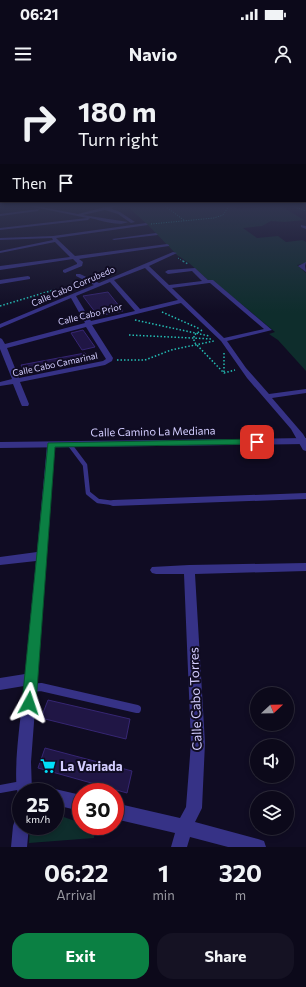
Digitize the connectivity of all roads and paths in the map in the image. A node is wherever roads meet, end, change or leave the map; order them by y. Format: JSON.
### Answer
{"nodes":[{"id":1,"x":43,"y":242,"type":"edge"},
{"id":2,"x":58,"y":242,"type":"edge"},
{"id":3,"x":116,"y":242,"type":"edge"},
{"id":4,"x":167,"y":244,"type":"dead end"},
{"id":5,"x":126,"y":250,"type":"junction"},
{"id":6,"x":0,"y":252,"type":"edge"},
{"id":7,"x":174,"y":253,"type":"dead end"},
{"id":8,"x":75,"y":258,"type":"junction"},
{"id":9,"x":306,"y":264,"type":"edge"},
{"id":10,"x":145,"y":265,"type":"junction"},
{"id":11,"x":0,"y":268,"type":"edge"},
{"id":12,"x":306,"y":270,"type":"edge"},
{"id":13,"x":65,"y":271,"type":"dead end"},
{"id":14,"x":168,"y":272,"type":"dead end"},
{"id":15,"x":78,"y":275,"type":"dead end"},
{"id":16,"x":28,"y":278,"type":"dead end"},
{"id":17,"x":111,"y":280,"type":"junction"},
{"id":18,"x":209,"y":281,"type":"junction"},
{"id":19,"x":0,"y":282,"type":"edge"},
{"id":20,"x":99,"y":285,"type":"junction"},
{"id":21,"x":168,"y":287,"type":"junction"},
{"id":22,"x":57,"y":289,"type":"dead end"},
{"id":23,"x":73,"y":296,"type":"junction"},
{"id":24,"x":182,"y":301,"type":"junction"},
{"id":25,"x":0,"y":306,"type":"edge"},
{"id":26,"x":153,"y":308,"type":"junction"},
{"id":27,"x":138,"y":312,"type":"junction"},
{"id":28,"x":120,"y":316,"type":"junction"},
{"id":29,"x":88,"y":324,"type":"junction"},
{"id":30,"x":0,"y":326,"type":"edge"},
{"id":31,"x":210,"y":328,"type":"junction"},
{"id":32,"x":201,"y":330,"type":"junction"},
{"id":33,"x":196,"y":333,"type":"junction"},
{"id":34,"x":129,"y":335,"type":"dead end"},
{"id":35,"x":193,"y":338,"type":"junction"},
{"id":36,"x":0,"y":340,"type":"edge"},
{"id":37,"x":223,"y":340,"type":"junction"},
{"id":38,"x":197,"y":345,"type":"junction"},
{"id":39,"x":3,"y":348,"type":"junction"},
{"id":40,"x":110,"y":360,"type":"junction"},
{"id":41,"x":244,"y":369,"type":"junction"},
{"id":42,"x":224,"y":373,"type":"junction"},
{"id":43,"x":16,"y":381,"type":"junction"},
{"id":44,"x":0,"y":384,"type":"edge"},
{"id":45,"x":306,"y":390,"type":"edge"},
{"id":46,"x":267,"y":397,"type":"junction"},
{"id":47,"x":26,"y":404,"type":"dead end"},
{"id":48,"x":305,"y":443,"type":"edge"},
{"id":49,"x":70,"y":444,"type":"junction"},
{"id":50,"x":0,"y":445,"type":"edge"},
{"id":51,"x":51,"y":445,"type":"junction"},
{"id":52,"x":306,"y":496,"type":"edge"},
{"id":53,"x":113,"y":503,"type":"joint"},
{"id":54,"x":42,"y":556,"type":"junction"},
{"id":55,"x":0,"y":561,"type":"edge"},
{"id":56,"x":306,"y":567,"type":"edge"},
{"id":57,"x":189,"y":569,"type":"junction"},
{"id":58,"x":156,"y":570,"type":"dead end"},
{"id":59,"x":0,"y":684,"type":"edge"},
{"id":60,"x":31,"y":684,"type":"junction"},
{"id":61,"x":137,"y":710,"type":"dead end"},
{"id":62,"x":26,"y":783,"type":"edge"},
{"id":63,"x":0,"y":789,"type":"edge"},
{"id":64,"x":12,"y":789,"type":"edge"},
{"id":65,"x":124,"y":813,"type":"edge"},
{"id":66,"x":184,"y":827,"type":"junction"},
{"id":67,"x":20,"y":835,"type":"edge"},
{"id":68,"x":19,"y":847,"type":"edge"},
{"id":69,"x":179,"y":847,"type":"edge"},
{"id":70,"x":258,"y":847,"type":"edge"}],
"edges":[{"from":1,"to":6,"type":"street"},
{"from":2,"to":8,"type":"street"},
{"from":3,"to":5,"type":"street"},
{"from":4,"to":5,"type":"street"},
{"from":5,"to":8,"type":"street"},
{"from":7,"to":10,"type":"street","name":"Calle Cabo Corrubedo"},
{"from":8,"to":11,"type":"street"},
{"from":8,"to":13,"type":"street"},
{"from":9,"to":12,"type":"street"},
{"from":10,"to":17,"type":"street","name":"Calle Cabo Corrubedo"},
{"from":10,"to":21,"type":"street"},
{"from":14,"to":18,"type":"street"},
{"from":15,"to":20,"type":"street"},
{"from":16,"to":19,"type":"street"},
{"from":17,"to":20,"type":"street","name":"Calle Cabo Corrubedo"},
{"from":17,"to":27,"type":"street"},
{"from":18,"to":21,"type":"street"},
{"from":18,"to":37,"type":"street"},
{"from":20,"to":23,"type":"street","name":"Calle Cabo Corrubedo"},
{"from":21,"to":24,"type":"street"},
{"from":22,"to":25,"type":"path"},
{"from":23,"to":29,"type":"street","name":"Calle Cabo Camarinal"},
{"from":23,"to":30,"type":"street","name":"Calle Cabo Corrubedo"},
{"from":24,"to":26,"type":"street","name":"Calle Cabo Prior"},
{"from":24,"to":31,"type":"street"},
{"from":26,"to":27,"type":"street","name":"Calle Cabo Prior"},
{"from":26,"to":32,"type":"path"},
{"from":27,"to":28,"type":"street","name":"Calle Cabo Prior"},
{"from":28,"to":29,"type":"street","name":"Calle Cabo Prior"},
{"from":28,"to":33,"type":"path"},
{"from":29,"to":39,"type":"street","name":"Calle Cabo Prior"},
{"from":29,"to":40,"type":"street","name":"Calle Cabo Camarinal"},
{"from":31,"to":32,"type":"path"},
{"from":31,"to":37,"type":"street"},
{"from":32,"to":33,"type":"path"},
{"from":32,"to":37,"type":"path"},
{"from":33,"to":35,"type":"path"},
{"from":33,"to":37,"type":"path"},
{"from":34,"to":35,"type":"path"},
{"from":35,"to":37,"type":"path"},
{"from":35,"to":38,"type":"path"},
{"from":36,"to":39,"type":"street"},
{"from":37,"to":38,"type":"path"},
{"from":37,"to":41,"type":"street"},
{"from":37,"to":42,"type":"path"},
{"from":38,"to":40,"type":"path"},
{"from":38,"to":42,"type":"path"},
{"from":39,"to":43,"type":"street"},
{"from":40,"to":43,"type":"street","name":"Calle Cabo Camarinal"},
{"from":41,"to":42,"type":"path"},
{"from":41,"to":46,"type":"street"},
{"from":43,"to":44,"type":"street","name":"Calle Cabo Camarinal"},
{"from":43,"to":47,"type":"street"},
{"from":45,"to":46,"type":"street"},
{"from":46,"to":48,"type":"street"},
{"from":48,"to":49,"type":"street","name":"Calle Camino La Mediana"},
{"from":49,"to":51,"type":"street","name":"Calle Camino La Mediana"},
{"from":49,"to":53,"type":"lane"},
{"from":50,"to":51,"type":"street","name":"Calle Camino La Mediana"},
{"from":51,"to":54,"type":"street"},
{"from":52,"to":53,"type":"street"},
{"from":54,"to":55,"type":"street"},
{"from":54,"to":60,"type":"street"},
{"from":56,"to":57,"type":"street"},
{"from":57,"to":58,"type":"street"},
{"from":57,"to":66,"type":"street","name":"Calle Cabo Torres"},
{"from":59,"to":60,"type":"street"},
{"from":60,"to":61,"type":"lane"},
{"from":60,"to":62,"type":"street"},
{"from":63,"to":64,"type":"lane"},
{"from":65,"to":66,"type":"street"},
{"from":66,"to":69,"type":"street","name":"Calle Cabo Torres"},
{"from":66,"to":70,"type":"street"},
{"from":67,"to":68,"type":"street"}]}
